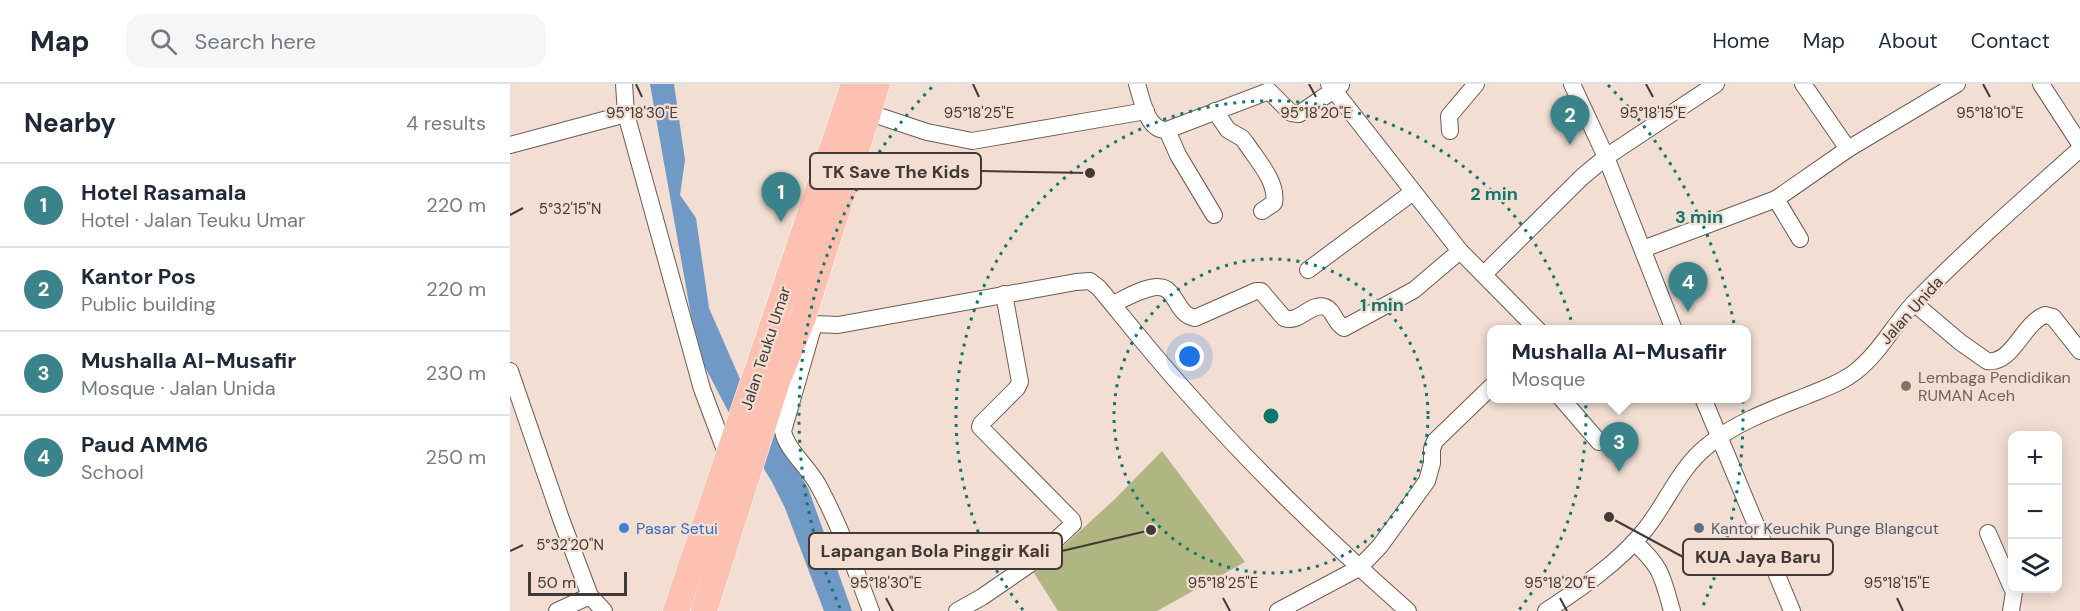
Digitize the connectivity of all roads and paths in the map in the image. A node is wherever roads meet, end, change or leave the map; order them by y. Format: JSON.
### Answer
{"nodes":[{"id":1,"x":624,"y":84,"type":"edge"},
{"id":2,"x":854,"y":84,"type":"edge"},
{"id":3,"x":877,"y":84,"type":"edge"},
{"id":4,"x":1137,"y":84,"type":"edge"},
{"id":5,"x":1476,"y":84,"type":"edge"},
{"id":6,"x":1572,"y":84,"type":"edge"},
{"id":7,"x":1716,"y":84,"type":"edge"},
{"id":8,"x":1803,"y":84,"type":"edge"},
{"id":9,"x":1957,"y":84,"type":"edge"},
{"id":10,"x":2041,"y":84,"type":"edge"},
{"id":11,"x":1270,"y":86,"type":"edge"},
{"id":12,"x":1335,"y":86,"type":"edge"},
{"id":13,"x":1146,"y":111,"type":"junction"},
{"id":14,"x":1215,"y":111,"type":"junction"},
{"id":15,"x":867,"y":112,"type":"junction"},
{"id":16,"x":626,"y":114,"type":"junction"},
{"id":17,"x":1167,"y":130,"type":"junction"},
{"id":18,"x":1450,"y":131,"type":"dead end"},
{"id":19,"x":510,"y":145,"type":"edge"},
{"id":20,"x":2080,"y":146,"type":"edge"},
{"id":21,"x":1848,"y":148,"type":"junction"},
{"id":22,"x":1606,"y":158,"type":"junction"},
{"id":23,"x":1413,"y":192,"type":"junction"},
{"id":24,"x":1776,"y":199,"type":"junction"},
{"id":25,"x":1262,"y":211,"type":"dead end"},
{"id":26,"x":1214,"y":215,"type":"dead end"},
{"id":27,"x":1800,"y":239,"type":"dead end"},
{"id":28,"x":1643,"y":249,"type":"junction"},
{"id":29,"x":1460,"y":250,"type":"junction"},
{"id":30,"x":1308,"y":270,"type":"dead end"},
{"id":31,"x":1484,"y":274,"type":"junction"},
{"id":32,"x":1004,"y":294,"type":"junction"},
{"id":33,"x":1914,"y":303,"type":"junction"},
{"id":34,"x":1113,"y":304,"type":"junction"},
{"id":35,"x":808,"y":321,"type":"junction"},
{"id":36,"x":1533,"y":325,"type":"edge"},
{"id":37,"x":1672,"y":325,"type":"edge"},
{"id":38,"x":2080,"y":351,"type":"edge"},
{"id":39,"x":510,"y":371,"type":"edge"},
{"id":40,"x":766,"y":378,"type":"junction"},
{"id":41,"x":1487,"y":390,"type":"edge"},
{"id":42,"x":1565,"y":403,"type":"edge"},
{"id":43,"x":1705,"y":403,"type":"edge"},
{"id":44,"x":1719,"y":437,"type":"junction"},
{"id":45,"x":1599,"y":442,"type":"dead end"},
{"id":46,"x":730,"y":454,"type":"junction"},
{"id":47,"x":737,"y":486,"type":"junction"},
{"id":48,"x":1988,"y":533,"type":"dead end"},
{"id":49,"x":1634,"y":542,"type":"junction"},
{"id":50,"x":1359,"y":568,"type":"junction"},
{"id":51,"x":2008,"y":577,"type":"edge"},
{"id":52,"x":2014,"y":593,"type":"edge"},
{"id":53,"x":590,"y":596,"type":"junction"},
{"id":54,"x":557,"y":611,"type":"edge"},
{"id":55,"x":604,"y":611,"type":"edge"},
{"id":56,"x":676,"y":611,"type":"edge"},
{"id":57,"x":704,"y":611,"type":"edge"},
{"id":58,"x":871,"y":611,"type":"edge"},
{"id":59,"x":957,"y":611,"type":"edge"},
{"id":60,"x":1278,"y":611,"type":"edge"},
{"id":61,"x":1408,"y":611,"type":"edge"},
{"id":62,"x":1546,"y":611,"type":"edge"},
{"id":63,"x":1672,"y":611,"type":"edge"},
{"id":64,"x":1792,"y":611,"type":"edge"},
{"id":65,"x":2011,"y":611,"type":"edge"}],
"edges":[{"from":1,"to":16,"type":"street"},
{"from":2,"to":40,"type":"highway","name":"Jalan Teuku Umar"},
{"from":3,"to":15,"type":"highway","name":"Jalan Teuku Umar"},
{"from":4,"to":13,"type":"street"},
{"from":5,"to":18,"type":"street"},
{"from":6,"to":22,"type":"street"},
{"from":7,"to":22,"type":"street"},
{"from":8,"to":21,"type":"street"},
{"from":9,"to":21,"type":"street"},
{"from":10,"to":20,"type":"street"},
{"from":11,"to":12,"type":"street"},
{"from":11,"to":14,"type":"street"},
{"from":12,"to":23,"type":"street"},
{"from":13,"to":15,"type":"street"},
{"from":13,"to":17,"type":"street"},
{"from":14,"to":17,"type":"street"},
{"from":14,"to":25,"type":"street"},
{"from":15,"to":35,"type":"highway","name":"Jalan Teuku Umar"},
{"from":16,"to":19,"type":"street"},
{"from":16,"to":46,"type":"street"},
{"from":17,"to":26,"type":"street"},
{"from":20,"to":33,"type":"street","name":"Jalan Unida"},
{"from":21,"to":24,"type":"street"},
{"from":22,"to":28,"type":"street"},
{"from":22,"to":31,"type":"street"},
{"from":23,"to":29,"type":"street"},
{"from":23,"to":30,"type":"street"},
{"from":24,"to":27,"type":"street"},
{"from":24,"to":28,"type":"street"},
{"from":28,"to":37,"type":"street"},
{"from":29,"to":31,"type":"street"},
{"from":29,"to":34,"type":"street"},
{"from":31,"to":36,"type":"street"},
{"from":32,"to":34,"type":"street"},
{"from":32,"to":35,"type":"street"},
{"from":32,"to":59,"type":"street"},
{"from":33,"to":38,"type":"street"},
{"from":33,"to":44,"type":"street","name":"Jalan Unida"},
{"from":34,"to":50,"type":"street"},
{"from":35,"to":40,"type":"highway","name":"Jalan Teuku Umar"},
{"from":35,"to":58,"type":"street"},
{"from":39,"to":53,"type":"street"},
{"from":40,"to":46,"type":"highway","name":"Jalan Teuku Umar"},
{"from":40,"to":47,"type":"highway","name":"Jalan Teuku Umar"},
{"from":41,"to":50,"type":"street"},
{"from":42,"to":45,"type":"street"},
{"from":43,"to":44,"type":"street"},
{"from":44,"to":49,"type":"street","name":"Jalan Unida"},
{"from":44,"to":64,"type":"street"},
{"from":46,"to":47,"type":"highway","name":"Jalan Teuku Umar"},
{"from":47,"to":56,"type":"highway","name":"Jalan Teuku Umar"},
{"from":47,"to":57,"type":"highway","name":"Jalan Teuku Umar"},
{"from":48,"to":51,"type":"street"},
{"from":49,"to":62,"type":"street","name":"Jalan Unida"},
{"from":49,"to":63,"type":"street"},
{"from":50,"to":60,"type":"street"},
{"from":50,"to":61,"type":"street"},
{"from":52,"to":65,"type":"street"},
{"from":53,"to":54,"type":"street"},
{"from":53,"to":55,"type":"street"}]}
